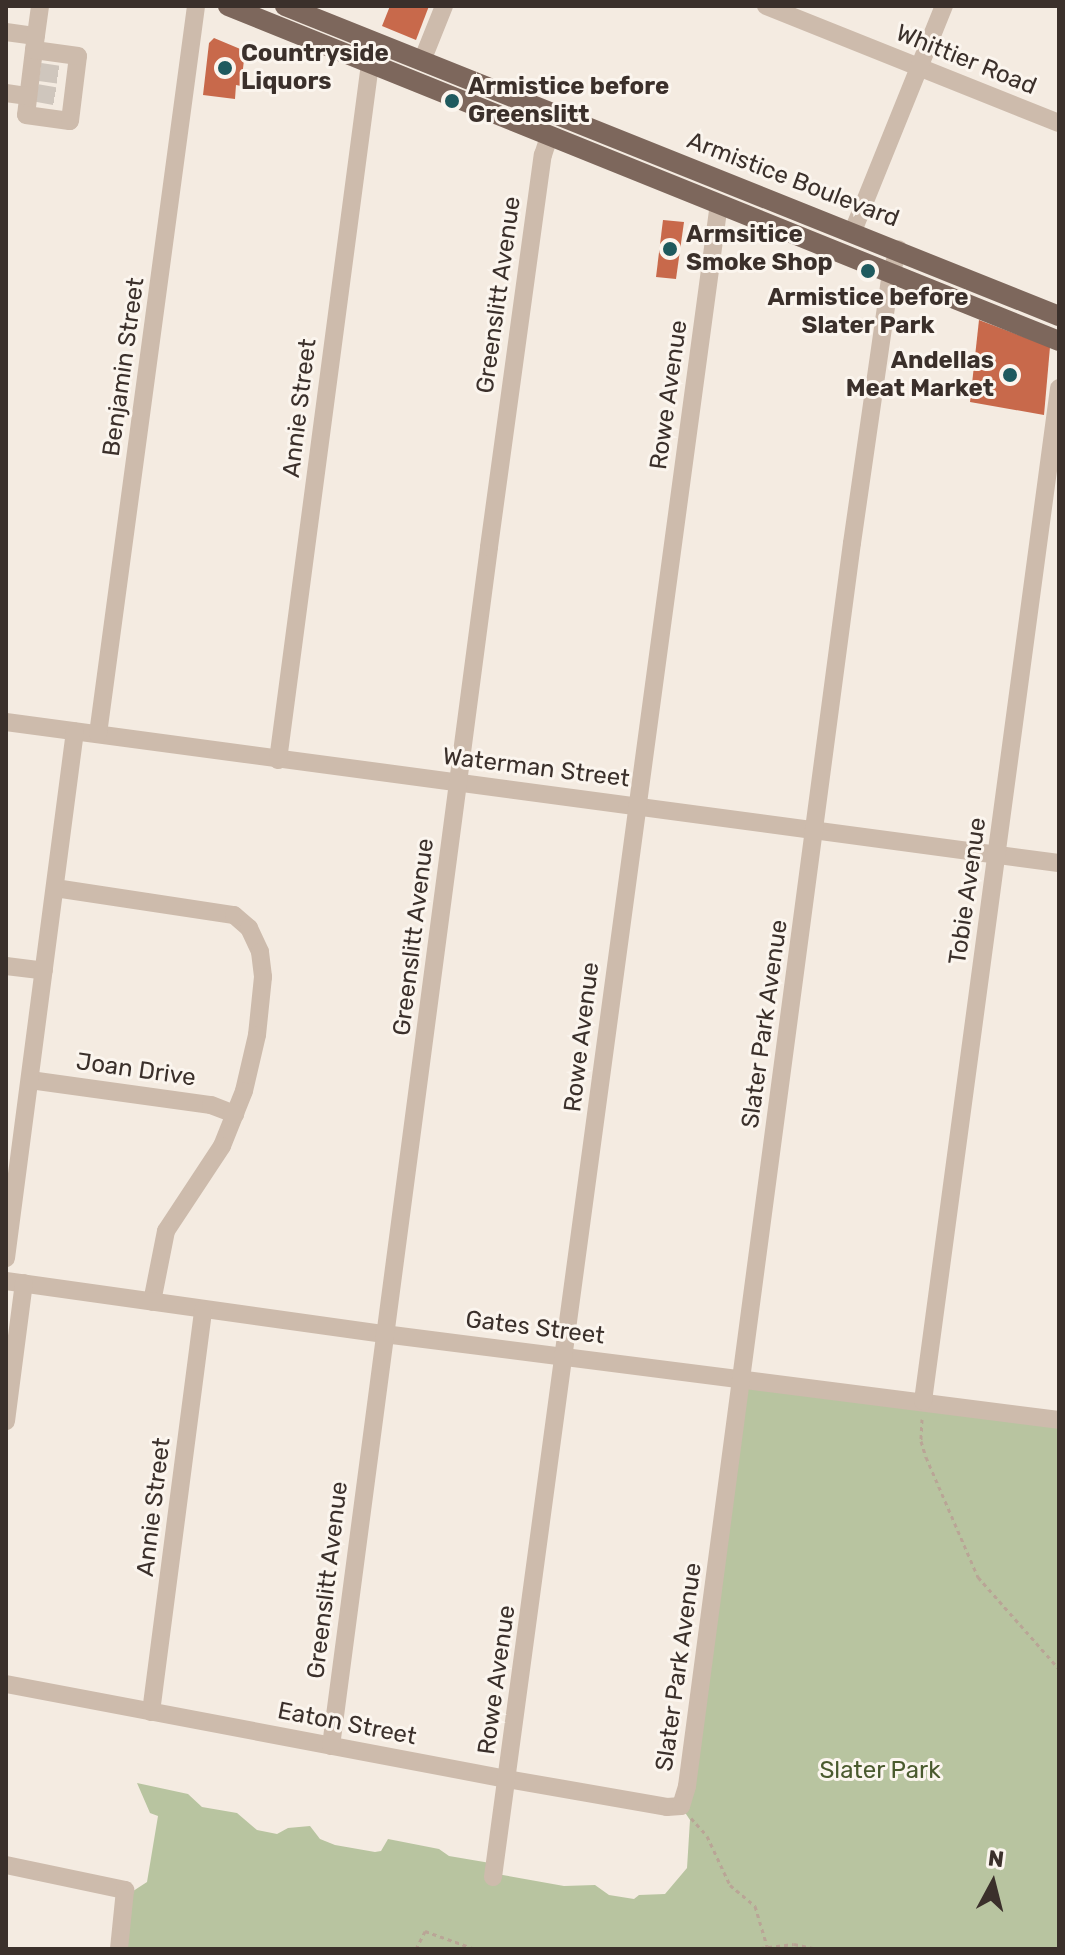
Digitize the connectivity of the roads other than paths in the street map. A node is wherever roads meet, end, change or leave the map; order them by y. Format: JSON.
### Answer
{"nodes":[{"id":1,"x":40,"y":6,"type":"edge"},
{"id":2,"x":196,"y":6,"type":"edge"},
{"id":3,"x":228,"y":6,"type":"edge"},
{"id":4,"x":285,"y":6,"type":"edge"},
{"id":5,"x":444,"y":6,"type":"edge"},
{"id":6,"x":766,"y":6,"type":"edge"},
{"id":7,"x":944,"y":6,"type":"edge"},
{"id":8,"x":6,"y":32,"type":"edge"},
{"id":9,"x":35,"y":43,"type":"junction"},
{"id":10,"x":422,"y":61,"type":"junction"},
{"id":11,"x":370,"y":64,"type":"junction"},
{"id":12,"x":919,"y":67,"type":"junction"},
{"id":13,"x":6,"y":93,"type":"edge"},
{"id":14,"x":31,"y":94,"type":"junction"},
{"id":15,"x":1059,"y":123,"type":"edge"},
{"id":16,"x":549,"y":136,"type":"junction"},
{"id":17,"x":719,"y":204,"type":"junction"},
{"id":18,"x":853,"y":231,"type":"junction"},
{"id":19,"x":899,"y":249,"type":"junction"},
{"id":20,"x":891,"y":273,"type":"junction"},
{"id":21,"x":1059,"y":316,"type":"edge"},
{"id":22,"x":1059,"y":341,"type":"edge"},
{"id":23,"x":1059,"y":388,"type":"edge"},
{"id":24,"x":1051,"y":508,"type":"edge"},
{"id":25,"x":6,"y":722,"type":"edge"},
{"id":26,"x":75,"y":731,"type":"junction"},
{"id":27,"x":98,"y":734,"type":"junction"},
{"id":28,"x":278,"y":760,"type":"junction"},
{"id":29,"x":458,"y":783,"type":"junction"},
{"id":30,"x":638,"y":805,"type":"junction"},
{"id":31,"x":815,"y":831,"type":"junction"},
{"id":32,"x":997,"y":854,"type":"junction"},
{"id":33,"x":1059,"y":863,"type":"edge"},
{"id":34,"x":55,"y":888,"type":"junction"},
{"id":35,"x":6,"y":966,"type":"edge"},
{"id":36,"x":44,"y":971,"type":"junction"},
{"id":37,"x":30,"y":1080,"type":"junction"},
{"id":38,"x":235,"y":1114,"type":"junction"},
{"id":39,"x":6,"y":1258,"type":"edge"},
{"id":40,"x":15,"y":1282,"type":"edge"},
{"id":41,"x":152,"y":1302,"type":"junction"},
{"id":42,"x":203,"y":1309,"type":"junction"},
{"id":43,"x":384,"y":1334,"type":"junction"},
{"id":44,"x":564,"y":1354,"type":"junction"},
{"id":45,"x":741,"y":1379,"type":"junction"},
{"id":46,"x":923,"y":1401,"type":"junction"},
{"id":47,"x":1059,"y":1420,"type":"edge"},
{"id":48,"x":6,"y":1421,"type":"edge"},
{"id":49,"x":6,"y":1684,"type":"edge"},
{"id":50,"x":151,"y":1712,"type":"junction"},
{"id":51,"x":331,"y":1746,"type":"junction"},
{"id":52,"x":507,"y":1779,"type":"junction"},
{"id":53,"x":681,"y":1806,"type":"joint"},
{"id":54,"x":6,"y":1865,"type":"edge"},
{"id":55,"x":493,"y":1877,"type":"dead end"},
{"id":56,"x":119,"y":1949,"type":"edge"}],
"edges":[{"from":1,"to":9,"type":"street"},
{"from":2,"to":27,"type":"street","name":"Benjamin Street"},
{"from":3,"to":11,"type":"main road","name":"Armistice Boulevard"},
{"from":4,"to":10,"type":"main road","name":"Armistice Boulevard"},
{"from":5,"to":10,"type":"street"},
{"from":6,"to":12,"type":"street","name":"Whittier Road"},
{"from":7,"to":12,"type":"street"},
{"from":8,"to":9,"type":"street"},
{"from":9,"to":14,"type":"street"},
{"from":9,"to":14,"type":"street"},
{"from":10,"to":18,"type":"main road","name":"Armistice Boulevard"},
{"from":11,"to":16,"type":"main road","name":"Armistice Boulevard"},
{"from":11,"to":28,"type":"street","name":"Annie Street"},
{"from":12,"to":15,"type":"street","name":"Whittier Road"},
{"from":12,"to":18,"type":"street"},
{"from":13,"to":14,"type":"street"},
{"from":16,"to":17,"type":"main road","name":"Armistice Boulevard"},
{"from":16,"to":29,"type":"street","name":"Greenslitt Avenue"},
{"from":17,"to":20,"type":"main road","name":"Armistice Boulevard"},
{"from":17,"to":30,"type":"street","name":"Rowe Avenue"},
{"from":18,"to":19,"type":"main road","name":"Armistice Boulevard"},
{"from":19,"to":20,"type":"street","name":"Slater Park Avenue"},
{"from":19,"to":21,"type":"main road","name":"Armistice Boulevard"},
{"from":20,"to":22,"type":"main road","name":"Armistice Boulevard"},
{"from":20,"to":31,"type":"street","name":"Slater Park Avenue"},
{"from":23,"to":24,"type":"street","name":"Tobie Avenue"},
{"from":24,"to":32,"type":"street","name":"Tobie Avenue"},
{"from":25,"to":26,"type":"street","name":"Waterman Street"},
{"from":26,"to":27,"type":"street","name":"Waterman Street"},
{"from":26,"to":34,"type":"street"},
{"from":27,"to":28,"type":"street","name":"Waterman Street"},
{"from":28,"to":29,"type":"street","name":"Waterman Street"},
{"from":29,"to":30,"type":"street","name":"Waterman Street"},
{"from":29,"to":43,"type":"street","name":"Greenslitt Avenue"},
{"from":30,"to":31,"type":"street","name":"Waterman Street"},
{"from":30,"to":44,"type":"street","name":"Rowe Avenue"},
{"from":31,"to":32,"type":"street","name":"Waterman Street"},
{"from":31,"to":45,"type":"street","name":"Slater Park Avenue"},
{"from":32,"to":33,"type":"street","name":"Waterman Street"},
{"from":32,"to":46,"type":"street","name":"Tobie Avenue"},
{"from":34,"to":36,"type":"street"},
{"from":34,"to":38,"type":"street"},
{"from":35,"to":36,"type":"street"},
{"from":36,"to":37,"type":"street"},
{"from":37,"to":38,"type":"street","name":"Joan Drive"},
{"from":37,"to":39,"type":"street"},
{"from":38,"to":41,"type":"street"},
{"from":40,"to":41,"type":"street","name":"Gates Street"},
{"from":40,"to":48,"type":"street"},
{"from":41,"to":42,"type":"street","name":"Gates Street"},
{"from":42,"to":43,"type":"street","name":"Gates Street"},
{"from":42,"to":50,"type":"street","name":"Annie Street"},
{"from":43,"to":44,"type":"street","name":"Gates Street"},
{"from":43,"to":51,"type":"street","name":"Greenslitt Avenue"},
{"from":44,"to":45,"type":"street","name":"Gates Street"},
{"from":44,"to":52,"type":"street","name":"Rowe Avenue"},
{"from":45,"to":46,"type":"street","name":"Gates Street"},
{"from":45,"to":53,"type":"street","name":"Slater Park Avenue"},
{"from":46,"to":47,"type":"street","name":"Gates Street"},
{"from":49,"to":50,"type":"street","name":"Eaton Street"},
{"from":50,"to":51,"type":"street","name":"Eaton Street"},
{"from":51,"to":52,"type":"street","name":"Eaton Street"},
{"from":52,"to":53,"type":"street","name":"Eaton Street"},
{"from":52,"to":55,"type":"street","name":"Rowe Avenue"},
{"from":54,"to":56,"type":"street"}]}
